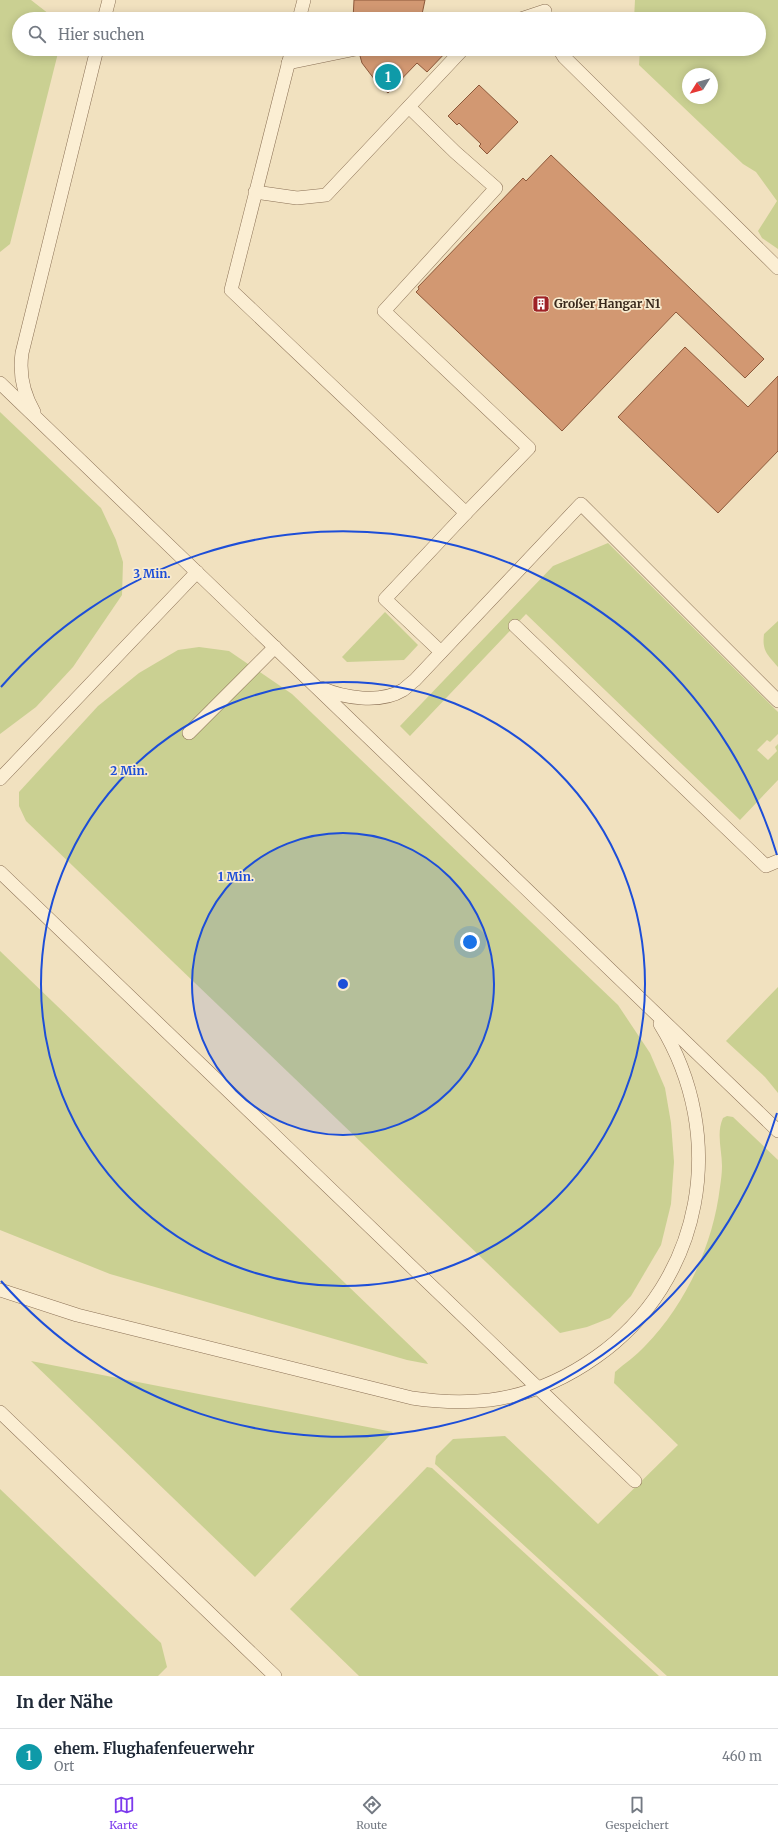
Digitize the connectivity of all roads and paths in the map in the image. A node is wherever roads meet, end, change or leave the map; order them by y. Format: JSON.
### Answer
{"nodes":[{"id":1,"x":109,"y":0,"type":"edge"},
{"id":2,"x":304,"y":0,"type":"edge"},
{"id":3,"x":106,"y":12,"type":"edge"},
{"id":4,"x":301,"y":12,"type":"edge"},
{"id":5,"x":95,"y":56,"type":"edge"},
{"id":6,"x":290,"y":56,"type":"edge"},
{"id":7,"x":322,"y":56,"type":"edge"},
{"id":8,"x":456,"y":56,"type":"edge"},
{"id":9,"x":564,"y":56,"type":"edge"},
{"id":10,"x":288,"y":63,"type":"junction"},
{"id":11,"x":409,"y":107,"type":"junction"},
{"id":12,"x":255,"y":192,"type":"junction"},
{"id":13,"x":776,"y":264,"type":"edge"},
{"id":14,"x":0,"y":383,"type":"edge"},
{"id":15,"x":42,"y":423,"type":"junction"},
{"id":16,"x":466,"y":513,"type":"junction"},
{"id":17,"x":196,"y":572,"type":"junction"},
{"id":18,"x":515,"y":626,"type":"dead end"},
{"id":19,"x":275,"y":647,"type":"junction"},
{"id":20,"x":441,"y":652,"type":"junction"},
{"id":21,"x":308,"y":679,"type":"junction"},
{"id":22,"x":778,"y":701,"type":"edge"},
{"id":23,"x":189,"y":733,"type":"dead end"},
{"id":24,"x":0,"y":779,"type":"edge"},
{"id":25,"x":778,"y":862,"type":"edge"},
{"id":26,"x":0,"y":872,"type":"edge"},
{"id":27,"x":644,"y":1002,"type":"junction"},
{"id":28,"x":778,"y":1131,"type":"edge"},
{"id":29,"x":0,"y":1290,"type":"edge"},
{"id":30,"x":537,"y":1388,"type":"junction"},
{"id":31,"x":0,"y":1412,"type":"edge"},
{"id":32,"x":635,"y":1481,"type":"dead end"},
{"id":33,"x":275,"y":1676,"type":"edge"}],
"edges":[{"from":1,"to":3,"type":"lane"},
{"from":2,"to":4,"type":"lane"},
{"from":5,"to":15,"type":"lane"},
{"from":6,"to":10,"type":"lane"},
{"from":7,"to":10,"type":"lane"},
{"from":8,"to":11,"type":"lane"},
{"from":9,"to":13,"type":"lane"},
{"from":10,"to":12,"type":"lane"},
{"from":11,"to":12,"type":"lane"},
{"from":11,"to":16,"type":"lane"},
{"from":12,"to":16,"type":"lane"},
{"from":14,"to":15,"type":"lane"},
{"from":15,"to":17,"type":"lane"},
{"from":16,"to":20,"type":"lane"},
{"from":17,"to":19,"type":"lane"},
{"from":17,"to":24,"type":"lane"},
{"from":18,"to":25,"type":"lane"},
{"from":19,"to":21,"type":"lane"},
{"from":19,"to":23,"type":"lane"},
{"from":20,"to":21,"type":"lane"},
{"from":20,"to":22,"type":"lane"},
{"from":21,"to":27,"type":"lane"},
{"from":26,"to":30,"type":"lane"},
{"from":27,"to":28,"type":"lane"},
{"from":27,"to":30,"type":"lane"},
{"from":29,"to":30,"type":"lane"},
{"from":30,"to":32,"type":"lane"},
{"from":31,"to":33,"type":"lane"}]}
